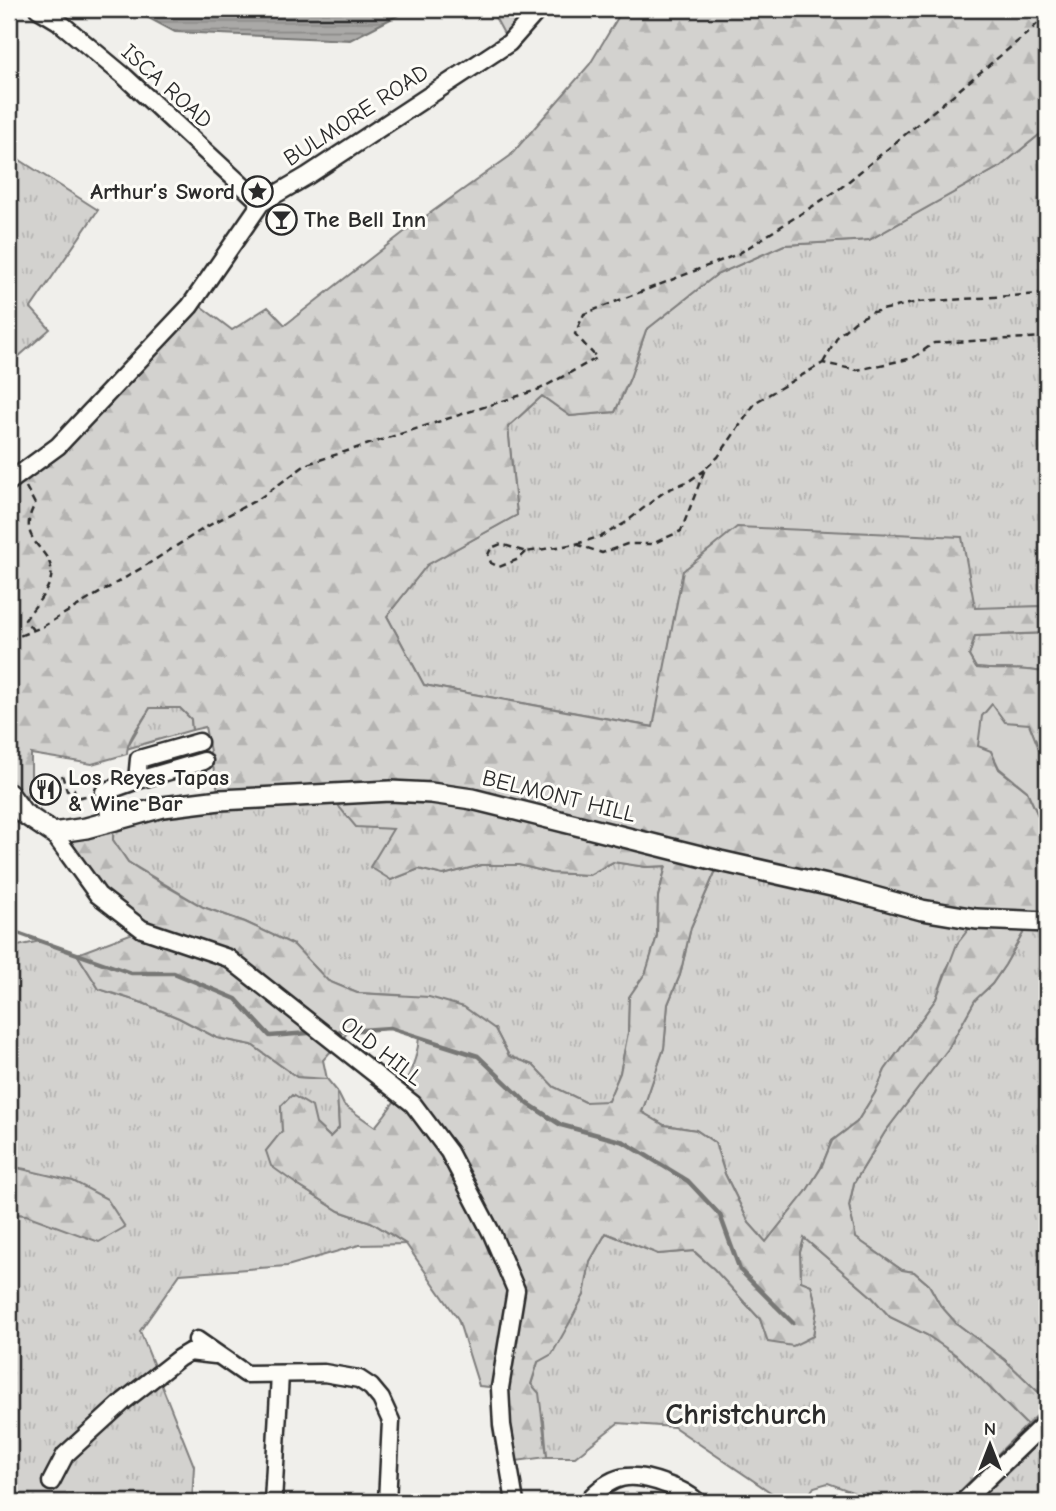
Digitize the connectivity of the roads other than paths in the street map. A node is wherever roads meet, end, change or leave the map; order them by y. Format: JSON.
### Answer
{"nodes":[{"id":1,"x":38,"y":9,"type":"edge"},
{"id":2,"x":539,"y":9,"type":"edge"},
{"id":3,"x":261,"y":202,"type":"junction"},
{"id":4,"x":11,"y":480,"type":"edge"},
{"id":5,"x":199,"y":742,"type":"dead end"},
{"id":6,"x":204,"y":761,"type":"dead end"},
{"id":7,"x":137,"y":780,"type":"junction"},
{"id":8,"x":9,"y":794,"type":"edge"},
{"id":9,"x":111,"y":822,"type":"junction"},
{"id":10,"x":54,"y":833,"type":"junction"},
{"id":11,"x":1047,"y":922,"type":"edge"},
{"id":12,"x":197,"y":1340,"type":"dead end"},
{"id":13,"x":217,"y":1355,"type":"junction"},
{"id":14,"x":280,"y":1374,"type":"junction"},
{"id":15,"x":1047,"y":1421,"type":"edge"},
{"id":16,"x":51,"y":1482,"type":"dead end"},
{"id":17,"x":273,"y":1502,"type":"edge"},
{"id":18,"x":387,"y":1502,"type":"edge"},
{"id":19,"x":515,"y":1502,"type":"edge"},
{"id":20,"x":587,"y":1502,"type":"edge"},
{"id":21,"x":698,"y":1502,"type":"edge"},
{"id":22,"x":963,"y":1502,"type":"edge"}],
"edges":[{"from":1,"to":3,"type":"street","name":"ISCA ROAD"},
{"from":2,"to":3,"type":"street","name":"BULMORE ROAD"},
{"from":3,"to":4,"type":"street","name":"BULMORE ROAD"},
{"from":5,"to":7,"type":"street"},
{"from":6,"to":7,"type":"street"},
{"from":7,"to":9,"type":"street"},
{"from":8,"to":10,"type":"main road"},
{"from":9,"to":10,"type":"main road","name":"BELMONT HILL"},
{"from":9,"to":11,"type":"main road","name":"BELMONT HILL"},
{"from":10,"to":19,"type":"street","name":"OLD HILL"},
{"from":12,"to":13,"type":"street"},
{"from":13,"to":14,"type":"street"},
{"from":13,"to":16,"type":"street"},
{"from":14,"to":17,"type":"street"},
{"from":14,"to":18,"type":"street"},
{"from":15,"to":22,"type":"street"},
{"from":20,"to":21,"type":"street"}]}
